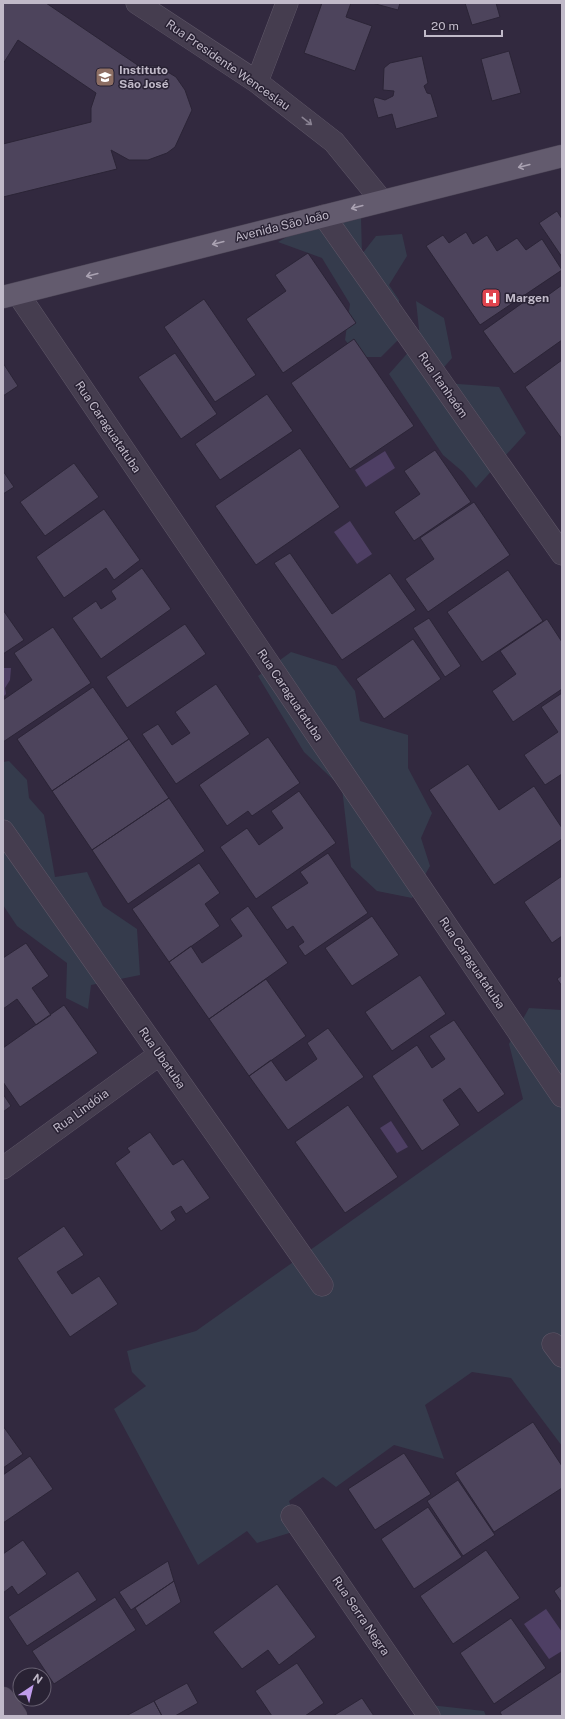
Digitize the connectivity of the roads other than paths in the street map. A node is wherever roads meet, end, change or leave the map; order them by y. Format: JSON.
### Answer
{"nodes":[{"id":1,"x":137,"y":3,"type":"edge"},
{"id":2,"x":286,"y":3,"type":"edge"},
{"id":3,"x":257,"y":82,"type":"junction"},
{"id":4,"x":562,"y":156,"type":"edge"},
{"id":5,"x":382,"y":200,"type":"junction"},
{"id":6,"x":324,"y":216,"type":"junction"},
{"id":7,"x":10,"y":296,"type":"edge"},
{"id":8,"x":562,"y":554,"type":"edge"},
{"id":9,"x":3,"y":831,"type":"edge"},
{"id":10,"x":160,"y":1054,"type":"junction"},
{"id":11,"x":562,"y":1096,"type":"edge"},
{"id":12,"x":3,"y":1168,"type":"edge"},
{"id":13,"x":322,"y":1285,"type":"dead end"},
{"id":14,"x":292,"y":1516,"type":"dead end"},
{"id":15,"x":3,"y":1698,"type":"edge"},
{"id":16,"x":16,"y":1716,"type":"edge"},
{"id":17,"x":429,"y":1716,"type":"edge"}],
"edges":[{"from":1,"to":3,"type":"street","name":"Rua Presidente Wenceslau"},
{"from":2,"to":3,"type":"street"},
{"from":3,"to":5,"type":"street","name":"Rua Presidente Wenceslau","one_way":true},
{"from":4,"to":5,"type":"main road","name":"Avenida São João","one_way":true},
{"from":5,"to":6,"type":"main road","name":"Avenida São João","one_way":true},
{"from":6,"to":7,"type":"main road","name":"Avenida São João","one_way":true},
{"from":6,"to":8,"type":"street","name":"Rua Itanhaém"},
{"from":7,"to":11,"type":"street","name":"Rua Caraguatatuba"},
{"from":9,"to":10,"type":"street","name":"Rua Ubatuba"},
{"from":10,"to":12,"type":"street","name":"Rua Lindóia"},
{"from":10,"to":13,"type":"street","name":"Rua Ubatuba"},
{"from":14,"to":17,"type":"street","name":"Rua Serra Negra"},
{"from":15,"to":16,"type":"main road"}]}
